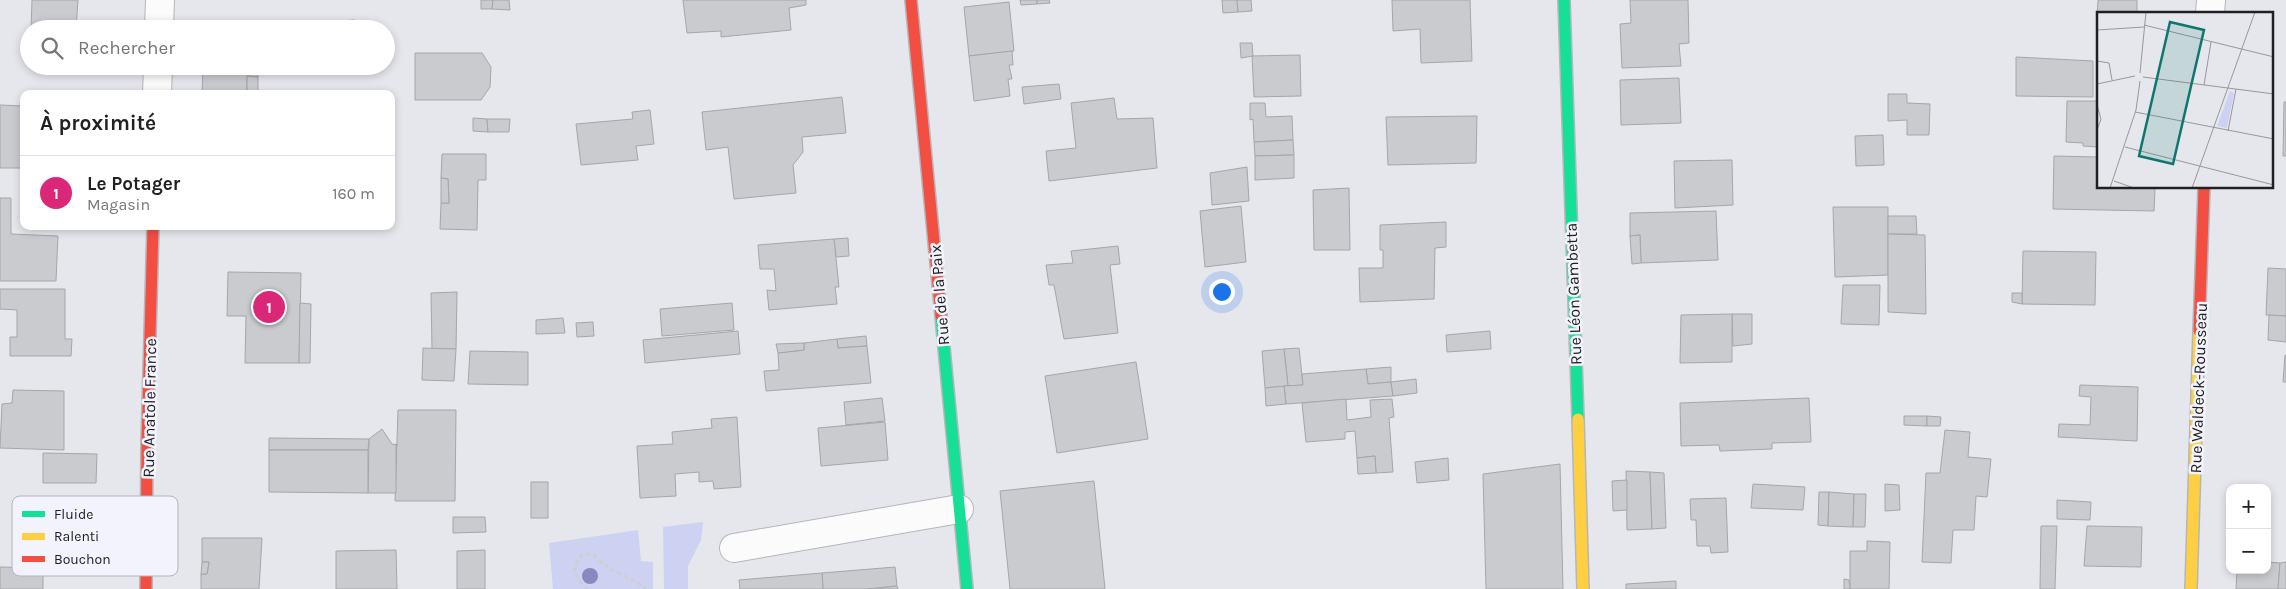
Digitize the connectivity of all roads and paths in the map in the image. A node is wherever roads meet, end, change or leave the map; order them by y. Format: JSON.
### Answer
{"nodes":[{"id":1,"x":160,"y":0,"type":"edge"},
{"id":2,"x":911,"y":0,"type":"edge"},
{"id":3,"x":1564,"y":0,"type":"edge"},
{"id":4,"x":159,"y":20,"type":"edge"},
{"id":5,"x":158,"y":75,"type":"edge"},
{"id":6,"x":157,"y":90,"type":"edge"},
{"id":7,"x":2204,"y":189,"type":"edge"},
{"id":8,"x":154,"y":230,"type":"edge"},
{"id":9,"x":147,"y":496,"type":"edge"},
{"id":10,"x":959,"y":509,"type":"junction"},
{"id":11,"x":734,"y":548,"type":"dead end"},
{"id":12,"x":146,"y":576,"type":"edge"},
{"id":13,"x":146,"y":589,"type":"edge"},
{"id":14,"x":588,"y":589,"type":"edge"},
{"id":15,"x":646,"y":589,"type":"edge"},
{"id":16,"x":967,"y":589,"type":"edge"},
{"id":17,"x":1583,"y":589,"type":"edge"},
{"id":18,"x":2191,"y":589,"type":"edge"}],
"edges":[{"from":1,"to":4,"type":"street"},
{"from":2,"to":10,"type":"street","name":"Rue de la Paix"},
{"from":3,"to":17,"type":"street","name":"Rue Léon Gambetta"},
{"from":5,"to":6,"type":"street"},
{"from":7,"to":18,"type":"street","name":"Rue Waldeck-Rousseau"},
{"from":8,"to":9,"type":"street","name":"Rue Anatole France"},
{"from":10,"to":11,"type":"street"},
{"from":10,"to":16,"type":"street","name":"Rue de la Paix"},
{"from":12,"to":13,"type":"street","name":"Rue Anatole France"},
{"from":14,"to":15,"type":"path"}]}
